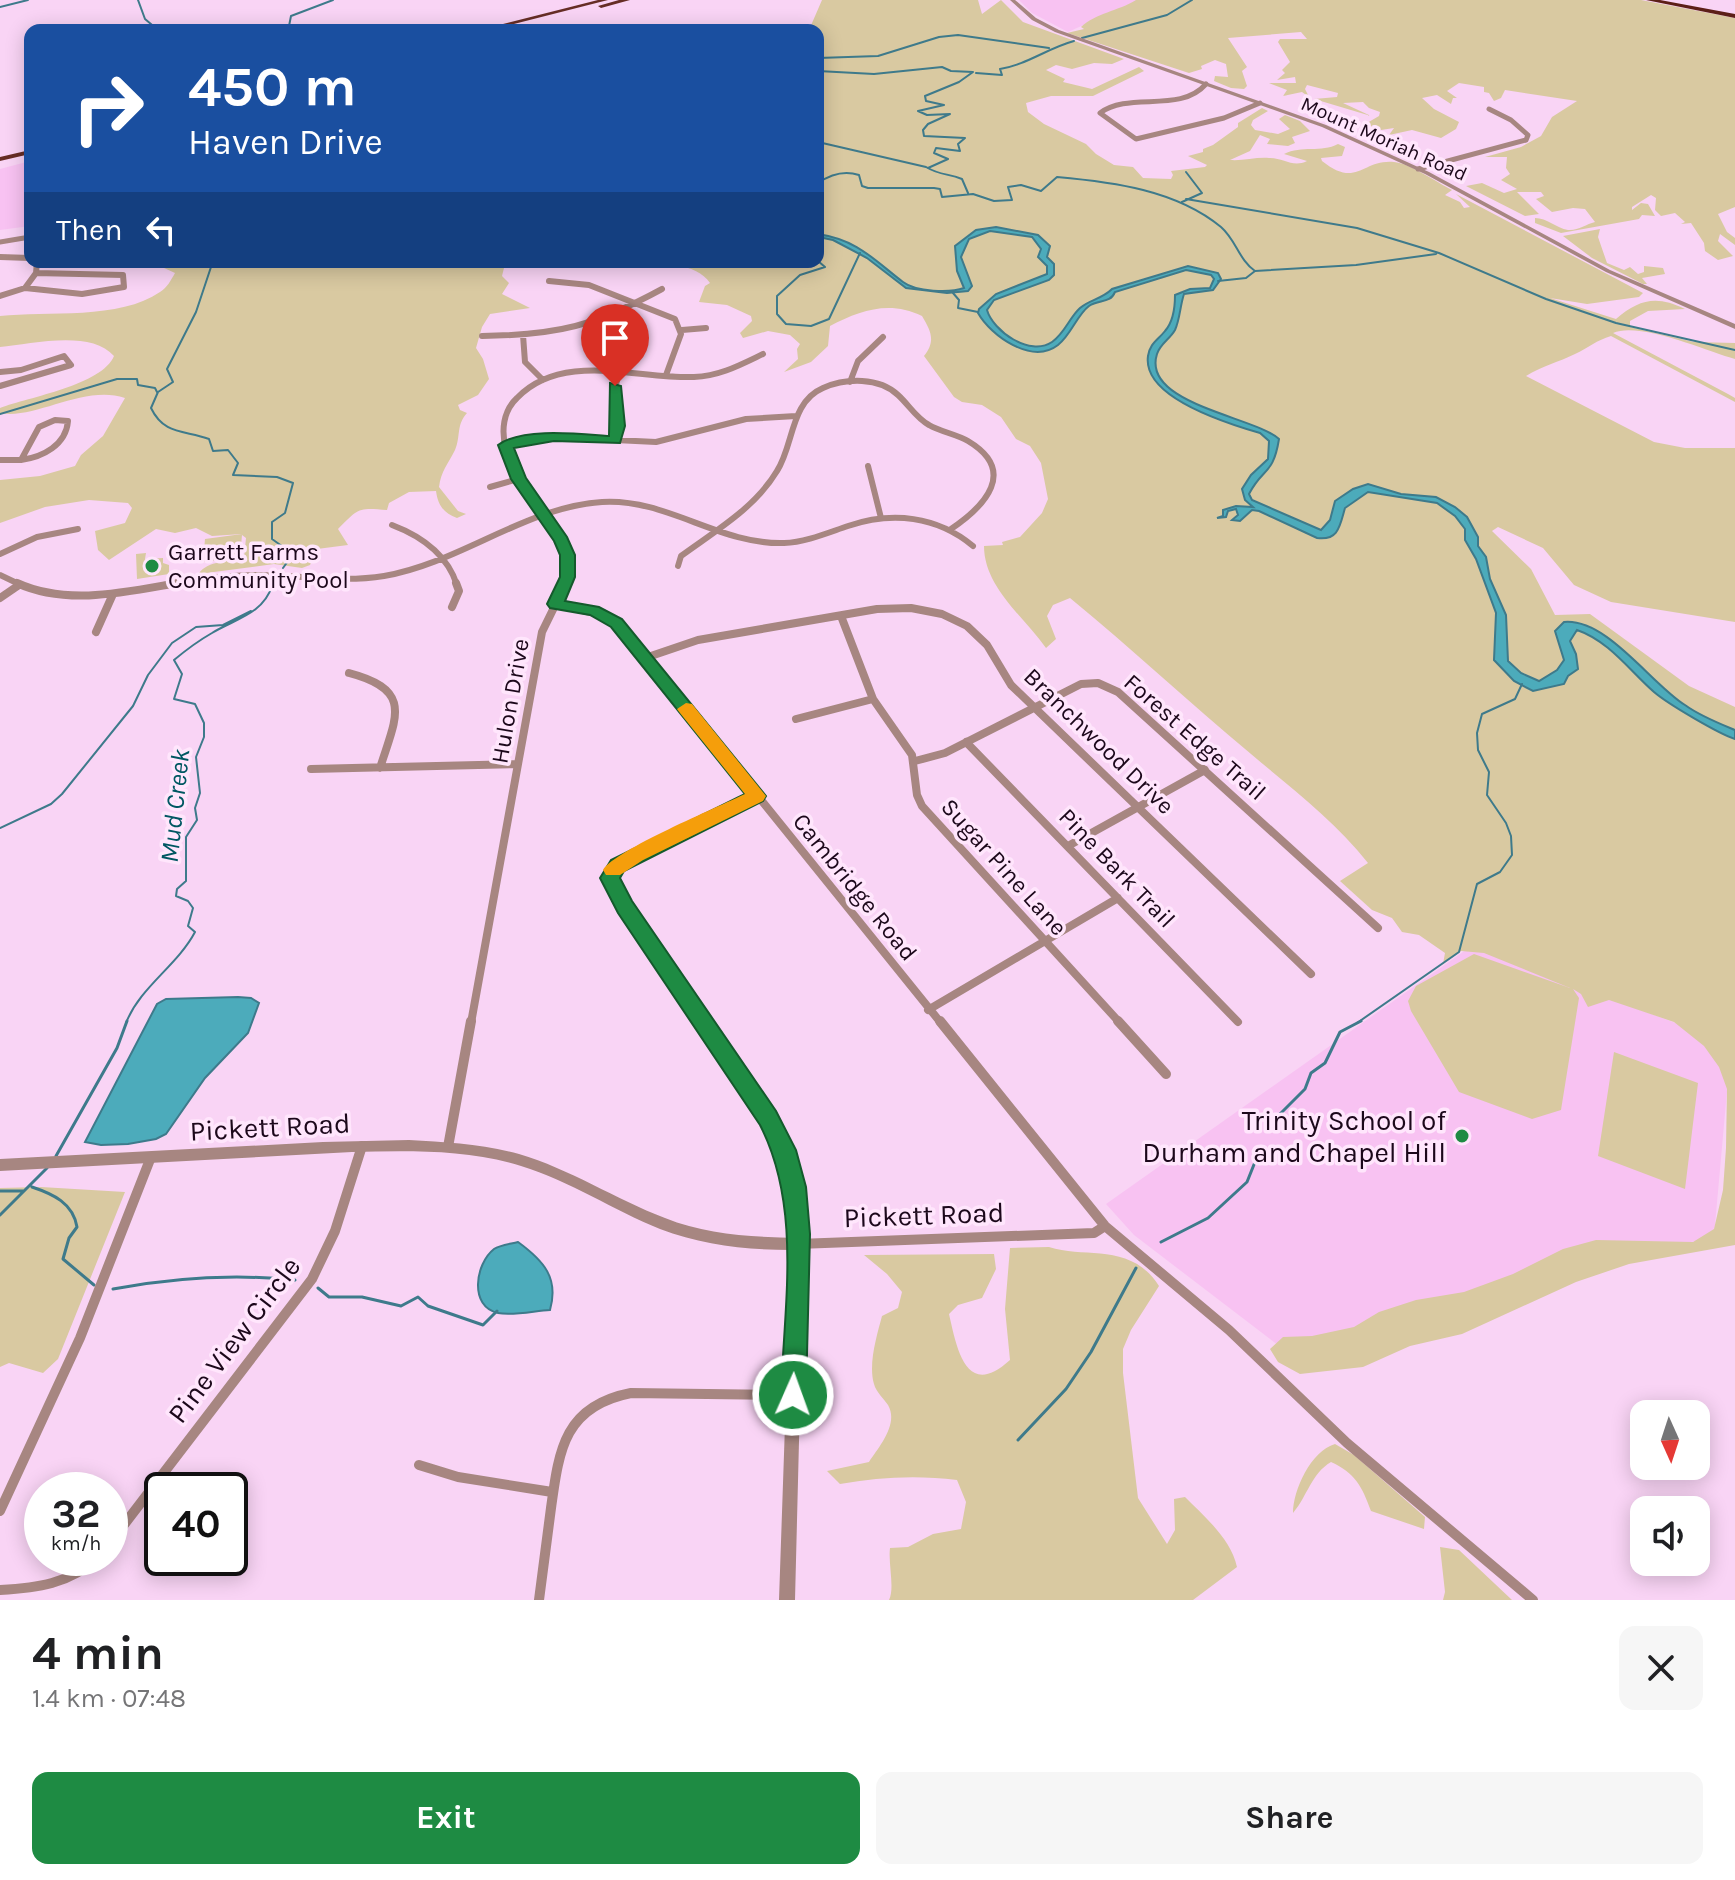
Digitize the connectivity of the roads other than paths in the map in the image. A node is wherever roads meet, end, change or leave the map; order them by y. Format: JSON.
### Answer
{"nodes":[{"id":1,"x":605,"y":0,"type":"edge"},
{"id":2,"x":627,"y":0,"type":"edge"},
{"id":3,"x":1012,"y":0,"type":"edge"},
{"id":4,"x":1649,"y":0,"type":"edge"},
{"id":5,"x":1670,"y":0,"type":"edge"},
{"id":6,"x":1735,"y":14,"type":"edge"},
{"id":7,"x":507,"y":24,"type":"edge"},
{"id":8,"x":529,"y":24,"type":"edge"},
{"id":9,"x":1204,"y":83,"type":"junction"},
{"id":10,"x":1258,"y":102,"type":"junction"},
{"id":11,"x":1489,"y":109,"type":"dead end"},
{"id":12,"x":24,"y":150,"type":"edge"},
{"id":13,"x":0,"y":156,"type":"edge"},
{"id":14,"x":1418,"y":169,"type":"junction"},
{"id":15,"x":24,"y":238,"type":"edge"},
{"id":16,"x":0,"y":242,"type":"edge"},
{"id":17,"x":0,"y":257,"type":"edge"},
{"id":18,"x":24,"y":258,"type":"edge"},
{"id":19,"x":37,"y":268,"type":"edge"},
{"id":20,"x":36,"y":273,"type":"junction"},
{"id":21,"x":549,"y":281,"type":"dead end"},
{"id":22,"x":25,"y":288,"type":"junction"},
{"id":23,"x":662,"y":289,"type":"dead end"},
{"id":24,"x":0,"y":296,"type":"edge"},
{"id":25,"x":638,"y":303,"type":"junction"},
{"id":26,"x":1735,"y":327,"type":"edge"},
{"id":27,"x":706,"y":328,"type":"dead end"},
{"id":28,"x":682,"y":330,"type":"junction"},
{"id":29,"x":523,"y":335,"type":"junction"},
{"id":30,"x":482,"y":336,"type":"dead end"},
{"id":31,"x":883,"y":337,"type":"dead end"},
{"id":32,"x":763,"y":354,"type":"dead end"},
{"id":33,"x":0,"y":372,"type":"edge"},
{"id":34,"x":619,"y":372,"type":"junction"},
{"id":35,"x":666,"y":375,"type":"junction"},
{"id":36,"x":543,"y":380,"type":"junction"},
{"id":37,"x":850,"y":382,"type":"junction"},
{"id":38,"x":0,"y":386,"type":"edge"},
{"id":39,"x":796,"y":416,"type":"junction"},
{"id":40,"x":615,"y":440,"type":"junction"},
{"id":41,"x":505,"y":445,"type":"junction"},
{"id":42,"x":0,"y":460,"type":"edge"},
{"id":43,"x":21,"y":460,"type":"junction"},
{"id":44,"x":868,"y":466,"type":"dead end"},
{"id":45,"x":518,"y":479,"type":"junction"},
{"id":46,"x":490,"y":487,"type":"dead end"},
{"id":47,"x":545,"y":517,"type":"junction"},
{"id":48,"x":881,"y":518,"type":"junction"},
{"id":49,"x":392,"y":525,"type":"dead end"},
{"id":50,"x":78,"y":529,"type":"dead end"},
{"id":51,"x":951,"y":529,"type":"junction"},
{"id":52,"x":714,"y":531,"type":"junction"},
{"id":53,"x":973,"y":546,"type":"dead end"},
{"id":54,"x":0,"y":554,"type":"edge"},
{"id":55,"x":442,"y":558,"type":"junction"},
{"id":56,"x":678,"y":566,"type":"dead end"},
{"id":57,"x":0,"y":575,"type":"edge"},
{"id":58,"x":19,"y":585,"type":"junction"},
{"id":59,"x":113,"y":594,"type":"junction"},
{"id":60,"x":0,"y":598,"type":"edge"},
{"id":61,"x":555,"y":604,"type":"junction"},
{"id":62,"x":452,"y":607,"type":"dead end"},
{"id":63,"x":841,"y":616,"type":"junction"},
{"id":64,"x":96,"y":632,"type":"dead end"},
{"id":65,"x":645,"y":658,"type":"junction"},
{"id":66,"x":349,"y":673,"type":"dead end"},
{"id":67,"x":873,"y":699,"type":"junction"},
{"id":68,"x":1034,"y":708,"type":"junction"},
{"id":69,"x":796,"y":719,"type":"dead end"},
{"id":70,"x":966,"y":742,"type":"junction"},
{"id":71,"x":915,"y":761,"type":"junction"},
{"id":72,"x":518,"y":764,"type":"junction"},
{"id":73,"x":380,"y":768,"type":"junction"},
{"id":74,"x":311,"y":769,"type":"dead end"},
{"id":75,"x":1205,"y":770,"type":"junction"},
{"id":76,"x":757,"y":796,"type":"junction"},
{"id":77,"x":1138,"y":807,"type":"junction"},
{"id":78,"x":1068,"y":846,"type":"junction"},
{"id":79,"x":1118,"y":898,"type":"junction"},
{"id":80,"x":1378,"y":928,"type":"dead end"},
{"id":81,"x":1044,"y":942,"type":"junction"},
{"id":82,"x":1311,"y":974,"type":"dead end"},
{"id":83,"x":928,"y":1010,"type":"junction"},
{"id":84,"x":1238,"y":1022,"type":"dead end"},
{"id":85,"x":1166,"y":1074,"type":"dead end"},
{"id":86,"x":362,"y":1146,"type":"junction"},
{"id":87,"x":448,"y":1147,"type":"junction"},
{"id":88,"x":151,"y":1157,"type":"junction"},
{"id":89,"x":0,"y":1165,"type":"edge"},
{"id":90,"x":1105,"y":1226,"type":"junction"},
{"id":91,"x":798,"y":1244,"type":"junction"},
{"id":92,"x":793,"y":1395,"type":"junction"},
{"id":93,"x":419,"y":1465,"type":"dead end"},
{"id":94,"x":552,"y":1492,"type":"junction"},
{"id":95,"x":0,"y":1511,"type":"edge"},
{"id":96,"x":128,"y":1519,"type":"edge"},
{"id":97,"x":75,"y":1576,"type":"edge"},
{"id":98,"x":0,"y":1590,"type":"edge"},
{"id":99,"x":539,"y":1600,"type":"edge"},
{"id":100,"x":787,"y":1600,"type":"edge"},
{"id":101,"x":1533,"y":1600,"type":"edge"}],
"edges":[{"from":1,"to":7,"type":"highway"},
{"from":2,"to":8,"type":"highway"},
{"from":3,"to":9,"type":"street","name":"Mount Moriah Road"},
{"from":4,"to":6,"type":"highway"},
{"from":5,"to":6,"type":"highway"},
{"from":9,"to":10,"type":"street","name":"Mount Moriah Road"},
{"from":9,"to":10,"type":"street"},
{"from":10,"to":14,"type":"street","name":"Mount Moriah Road"},
{"from":11,"to":14,"type":"street"},
{"from":12,"to":13,"type":"highway"},
{"from":14,"to":26,"type":"street","name":"Mount Moriah Road"},
{"from":15,"to":16,"type":"street"},
{"from":17,"to":18,"type":"street"},
{"from":19,"to":20,"type":"street"},
{"from":20,"to":22,"type":"street"},
{"from":20,"to":22,"type":"street"},
{"from":21,"to":25,"type":"street"},
{"from":22,"to":24,"type":"street"},
{"from":23,"to":25,"type":"street"},
{"from":25,"to":28,"type":"street"},
{"from":25,"to":29,"type":"street"},
{"from":27,"to":28,"type":"street"},
{"from":28,"to":35,"type":"street"},
{"from":29,"to":30,"type":"street"},
{"from":29,"to":36,"type":"street"},
{"from":31,"to":37,"type":"street"},
{"from":32,"to":35,"type":"street","name":"Hulon Drive"},
{"from":33,"to":38,"type":"street"},
{"from":34,"to":35,"type":"street","name":"Hulon Drive"},
{"from":34,"to":36,"type":"street","name":"Hulon Drive"},
{"from":34,"to":40,"type":"street"},
{"from":36,"to":41,"type":"street","name":"Hulon Drive"},
{"from":37,"to":39,"type":"street"},
{"from":37,"to":51,"type":"street"},
{"from":39,"to":40,"type":"street"},
{"from":39,"to":52,"type":"street"},
{"from":40,"to":41,"type":"street"},
{"from":41,"to":45,"type":"street","name":"Hulon Drive"},
{"from":42,"to":43,"type":"street"},
{"from":43,"to":43,"type":"street"},
{"from":44,"to":48,"type":"street"},
{"from":45,"to":46,"type":"street"},
{"from":45,"to":47,"type":"street","name":"Hulon Drive"},
{"from":47,"to":52,"type":"street"},
{"from":47,"to":55,"type":"street"},
{"from":47,"to":61,"type":"street","name":"Hulon Drive"},
{"from":48,"to":51,"type":"street"},
{"from":48,"to":52,"type":"street"},
{"from":49,"to":55,"type":"street"},
{"from":50,"to":54,"type":"street"},
{"from":51,"to":53,"type":"street"},
{"from":52,"to":56,"type":"street"},
{"from":55,"to":59,"type":"street"},
{"from":55,"to":62,"type":"street"},
{"from":57,"to":58,"type":"street"},
{"from":58,"to":59,"type":"street"},
{"from":58,"to":60,"type":"street"},
{"from":59,"to":64,"type":"street"},
{"from":61,"to":65,"type":"street","name":"Cambridge Road"},
{"from":61,"to":72,"type":"street","name":"Hulon Drive"},
{"from":63,"to":65,"type":"street","name":"Branchwood Drive"},
{"from":63,"to":67,"type":"street","name":"Sugar Pine Lane"},
{"from":63,"to":68,"type":"street","name":"Branchwood Drive"},
{"from":65,"to":76,"type":"street","name":"Cambridge Road"},
{"from":66,"to":73,"type":"street"},
{"from":67,"to":69,"type":"street"},
{"from":67,"to":71,"type":"street","name":"Sugar Pine Lane"},
{"from":68,"to":70,"type":"street","name":"Forest Edge Trail"},
{"from":68,"to":75,"type":"street","name":"Forest Edge Trail"},
{"from":68,"to":77,"type":"street","name":"Branchwood Drive"},
{"from":70,"to":71,"type":"street","name":"Forest Edge Trail"},
{"from":70,"to":78,"type":"street","name":"Pine Bark Trail"},
{"from":71,"to":81,"type":"street","name":"Sugar Pine Lane"},
{"from":72,"to":73,"type":"street"},
{"from":72,"to":87,"type":"street","name":"Hulon Drive"},
{"from":73,"to":74,"type":"street"},
{"from":75,"to":77,"type":"street"},
{"from":75,"to":80,"type":"street","name":"Forest Edge Trail"},
{"from":76,"to":83,"type":"street","name":"Cambridge Road"},
{"from":76,"to":91,"type":"street"},
{"from":77,"to":78,"type":"street"},
{"from":77,"to":82,"type":"street","name":"Branchwood Drive"},
{"from":78,"to":79,"type":"street","name":"Pine Bark Trail"},
{"from":79,"to":81,"type":"street"},
{"from":79,"to":84,"type":"street","name":"Pine Bark Trail"},
{"from":81,"to":83,"type":"street"},
{"from":81,"to":85,"type":"street","name":"Sugar Pine Lane"},
{"from":83,"to":90,"type":"street","name":"Cambridge Road"},
{"from":86,"to":87,"type":"street","name":"Pickett Road"},
{"from":86,"to":88,"type":"street","name":"Pickett Road"},
{"from":86,"to":96,"type":"street","name":"Pine View Circle"},
{"from":87,"to":91,"type":"street","name":"Pickett Road"},
{"from":88,"to":89,"type":"street","name":"Pickett Road"},
{"from":88,"to":95,"type":"street"},
{"from":90,"to":91,"type":"street","name":"Pickett Road"},
{"from":90,"to":101,"type":"street"},
{"from":91,"to":92,"type":"street"},
{"from":92,"to":94,"type":"street"},
{"from":92,"to":100,"type":"street"},
{"from":93,"to":94,"type":"street"},
{"from":94,"to":99,"type":"street"},
{"from":97,"to":98,"type":"street"}]}
